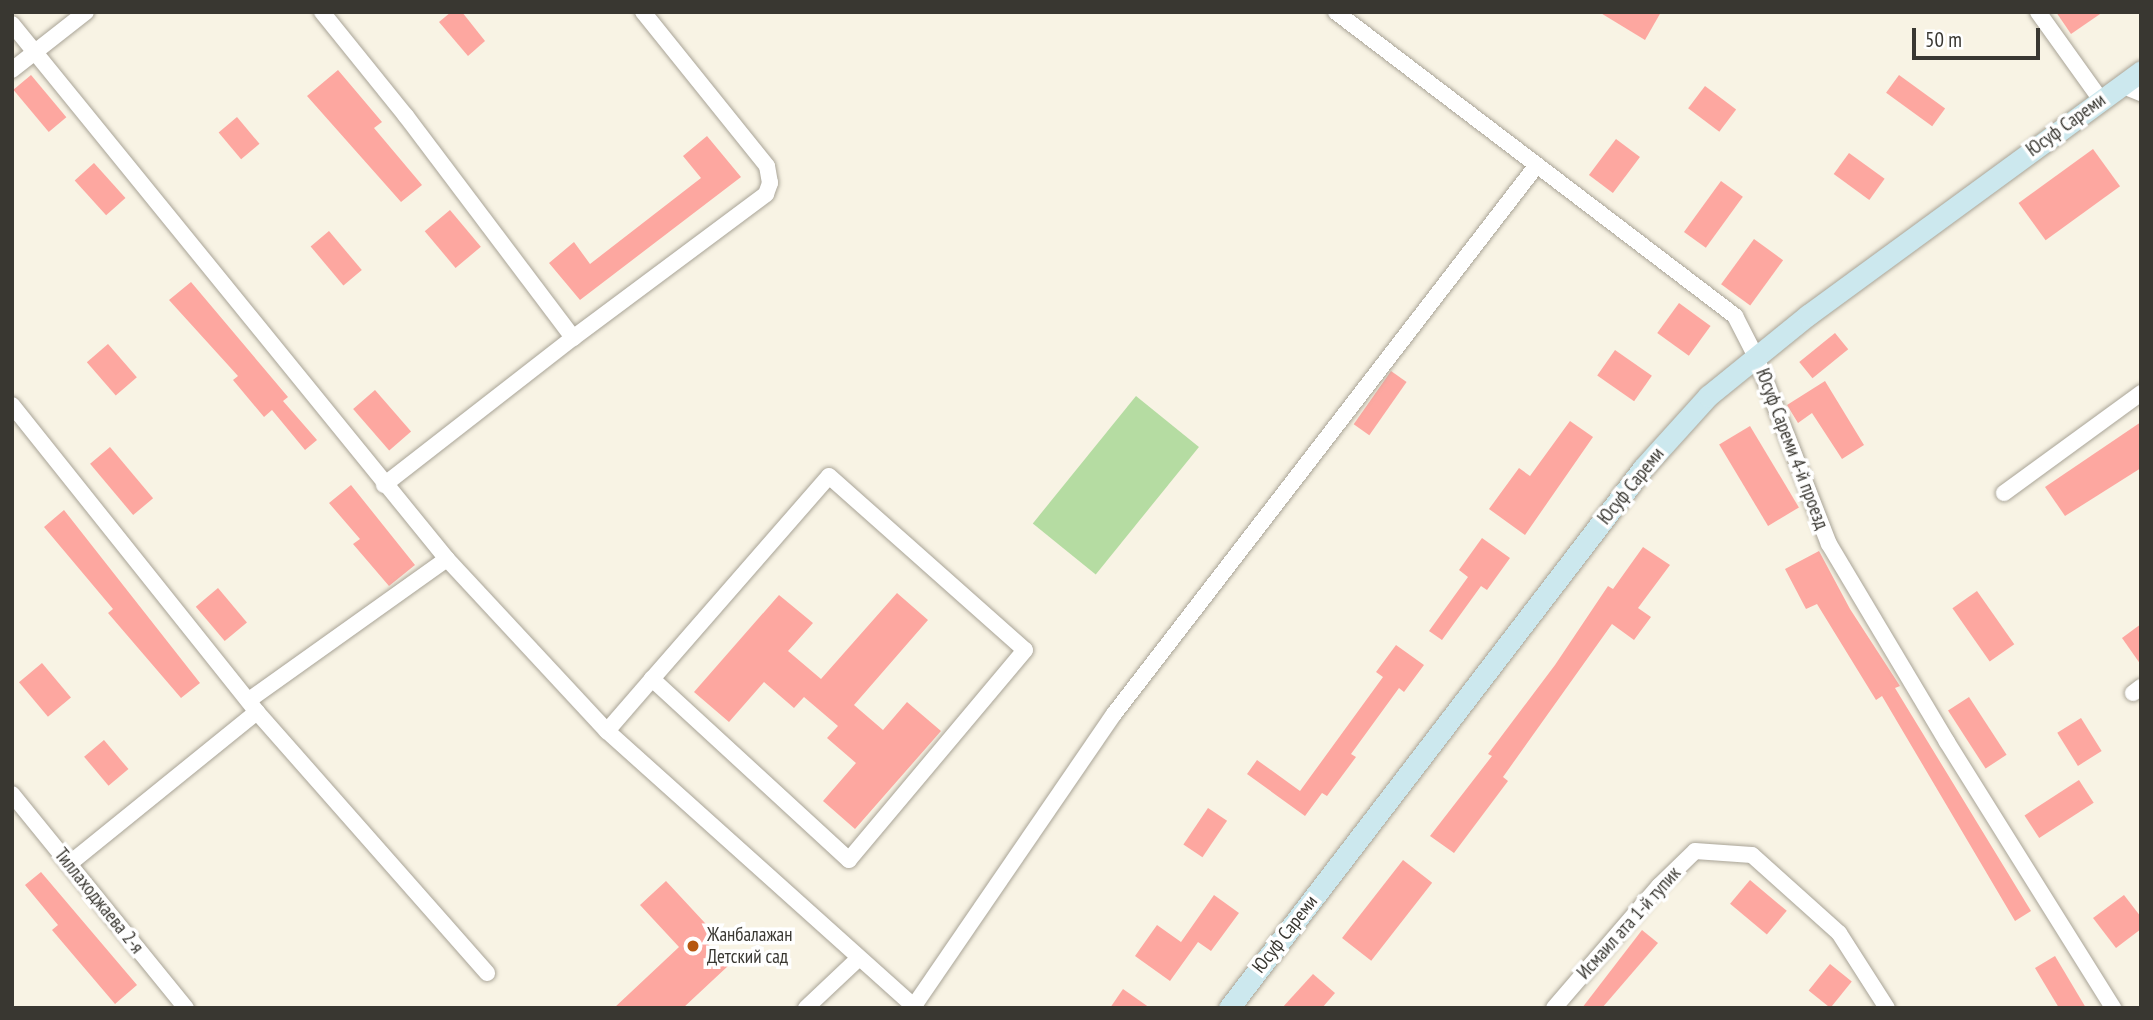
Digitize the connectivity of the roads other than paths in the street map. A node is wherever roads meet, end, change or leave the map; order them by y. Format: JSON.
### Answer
{"nodes":[{"id":1,"x":86,"y":12,"type":"edge"},
{"id":2,"x":322,"y":12,"type":"edge"},
{"id":3,"x":643,"y":12,"type":"edge"},
{"id":4,"x":1336,"y":12,"type":"edge"},
{"id":5,"x":2038,"y":12,"type":"edge"},
{"id":6,"x":12,"y":24,"type":"edge"},
{"id":7,"x":35,"y":52,"type":"junction"},
{"id":8,"x":12,"y":70,"type":"edge"},
{"id":9,"x":2141,"y":71,"type":"edge"},
{"id":10,"x":2121,"y":85,"type":"junction"},
{"id":11,"x":2141,"y":93,"type":"edge"},
{"id":12,"x":2101,"y":100,"type":"junction"},
{"id":13,"x":1537,"y":165,"type":"junction"},
{"id":14,"x":573,"y":338,"type":"junction"},
{"id":15,"x":1756,"y":357,"type":"junction"},
{"id":16,"x":2141,"y":393,"type":"edge"},
{"id":17,"x":12,"y":405,"type":"edge"},
{"id":18,"x":384,"y":485,"type":"junction"},
{"id":19,"x":2004,"y":493,"type":"dead end"},
{"id":20,"x":447,"y":559,"type":"junction"},
{"id":21,"x":652,"y":680,"type":"junction"},
{"id":22,"x":253,"y":706,"type":"junction"},
{"id":23,"x":607,"y":731,"type":"junction"},
{"id":24,"x":12,"y":794,"type":"edge"},
{"id":25,"x":69,"y":864,"type":"junction"},
{"id":26,"x":859,"y":958,"type":"junction"},
{"id":27,"x":487,"y":973,"type":"dead end"},
{"id":28,"x":1878,"y":1004,"type":"edge"},
{"id":29,"x":915,"y":1007,"type":"edge"},
{"id":30,"x":186,"y":1008,"type":"edge"},
{"id":31,"x":806,"y":1008,"type":"edge"},
{"id":32,"x":1228,"y":1008,"type":"edge"},
{"id":33,"x":1554,"y":1008,"type":"edge"},
{"id":34,"x":2113,"y":1008,"type":"edge"}],
"edges":[{"from":1,"to":7,"type":"street"},
{"from":2,"to":14,"type":"street"},
{"from":3,"to":14,"type":"street"},
{"from":4,"to":13,"type":"street","name":"Юсуф Сареми 4-й проезд"},
{"from":5,"to":12,"type":"street"},
{"from":6,"to":7,"type":"street"},
{"from":7,"to":8,"type":"street"},
{"from":7,"to":18,"type":"street"},
{"from":9,"to":10,"type":"main road","name":"Юсуф Сареми"},
{"from":10,"to":11,"type":"street"},
{"from":10,"to":12,"type":"main road","name":"Юсуф Сареми"},
{"from":12,"to":15,"type":"main road","name":"Юсуф Сареми"},
{"from":13,"to":15,"type":"street","name":"Юсуф Сареми 4-й проезд"},
{"from":13,"to":29,"type":"street"},
{"from":14,"to":18,"type":"street"},
{"from":15,"to":32,"type":"main road","name":"Юсуф Сареми"},
{"from":15,"to":34,"type":"street","name":"Юсуф Сареми 4-й проезд"},
{"from":16,"to":19,"type":"street"},
{"from":17,"to":22,"type":"street"},
{"from":18,"to":20,"type":"street"},
{"from":20,"to":22,"type":"street"},
{"from":20,"to":23,"type":"street"},
{"from":21,"to":21,"type":"street"},
{"from":21,"to":23,"type":"street"},
{"from":22,"to":25,"type":"street"},
{"from":22,"to":27,"type":"street"},
{"from":23,"to":26,"type":"street"},
{"from":24,"to":25,"type":"street","name":"Тиллаходжаева 2-я"},
{"from":25,"to":30,"type":"street","name":"Тиллаходжаева 2-я"},
{"from":26,"to":29,"type":"street"},
{"from":26,"to":31,"type":"street"},
{"from":28,"to":33,"type":"street","name":"Исмаил ата 1-й тупик"}]}
